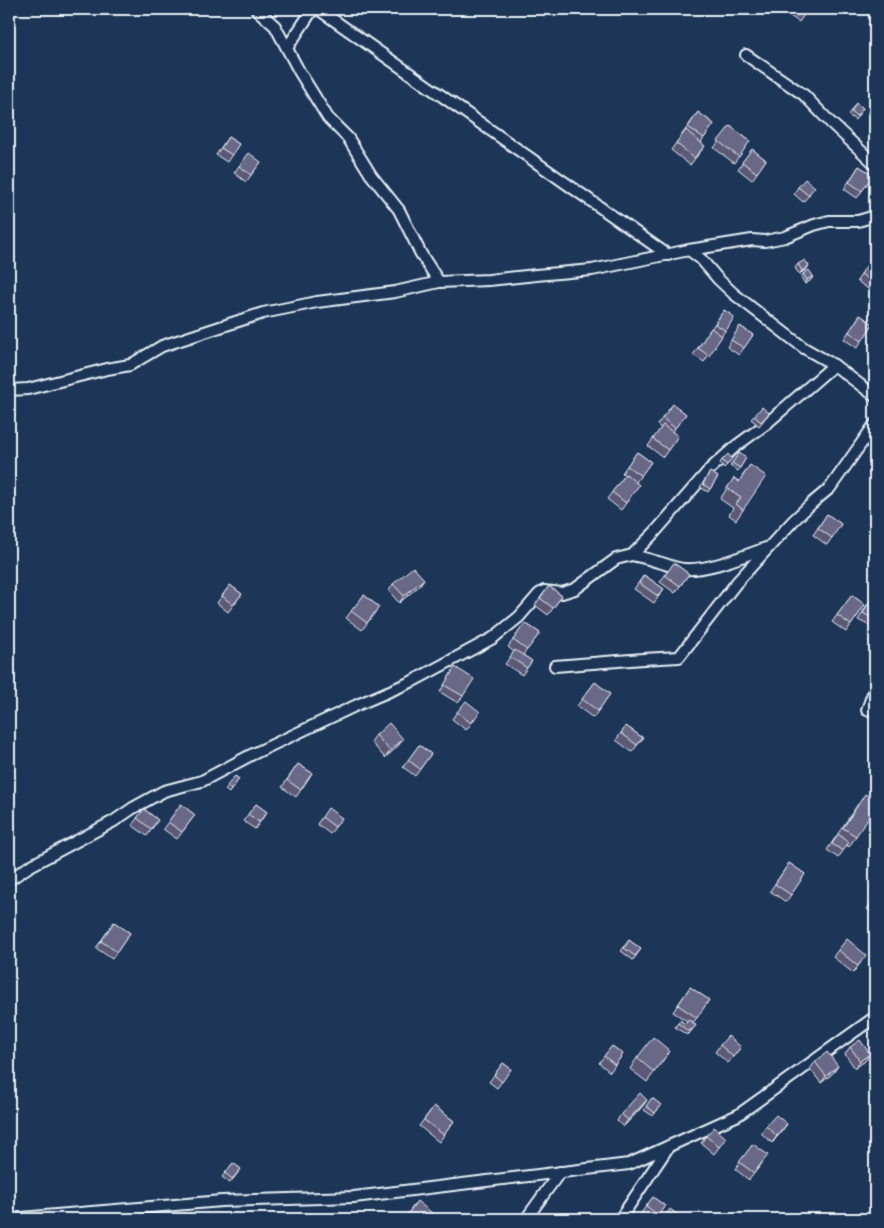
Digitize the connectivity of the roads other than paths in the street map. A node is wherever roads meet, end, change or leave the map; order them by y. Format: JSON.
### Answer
{"nodes":[{"id":1,"x":256,"y":9,"type":"edge"},
{"id":2,"x":313,"y":9,"type":"edge"},
{"id":3,"x":318,"y":9,"type":"edge"},
{"id":4,"x":287,"y":48,"type":"junction"},
{"id":5,"x":746,"y":56,"type":"dead end"},
{"id":6,"x":875,"y":164,"type":"edge"},
{"id":7,"x":875,"y":216,"type":"edge"},
{"id":8,"x":689,"y":250,"type":"junction"},
{"id":9,"x":668,"y":255,"type":"junction"},
{"id":10,"x":438,"y":282,"type":"junction"},
{"id":11,"x":834,"y":365,"type":"junction"},
{"id":12,"x":9,"y":390,"type":"edge"},
{"id":13,"x":875,"y":396,"type":"edge"},
{"id":14,"x":875,"y":424,"type":"edge"},
{"id":15,"x":770,"y":547,"type":"junction"},
{"id":16,"x":632,"y":555,"type":"junction"},
{"id":17,"x":555,"y":666,"type":"dead end"},
{"id":18,"x":875,"y":688,"type":"edge"},
{"id":19,"x":867,"y":710,"type":"dead end"},
{"id":20,"x":9,"y":880,"type":"edge"},
{"id":21,"x":875,"y":1017,"type":"edge"},
{"id":22,"x":669,"y":1145,"type":"junction"},
{"id":23,"x":560,"y":1172,"type":"junction"},
{"id":24,"x":9,"y":1219,"type":"edge"},
{"id":25,"x":526,"y":1219,"type":"edge"},
{"id":26,"x":620,"y":1219,"type":"edge"}],
"edges":[{"from":1,"to":4,"type":"street"},
{"from":2,"to":4,"type":"street"},
{"from":3,"to":9,"type":"street"},
{"from":4,"to":10,"type":"street"},
{"from":5,"to":6,"type":"street"},
{"from":7,"to":8,"type":"street"},
{"from":8,"to":9,"type":"street"},
{"from":8,"to":11,"type":"street"},
{"from":9,"to":10,"type":"street"},
{"from":10,"to":12,"type":"street"},
{"from":11,"to":13,"type":"street"},
{"from":11,"to":16,"type":"street"},
{"from":14,"to":15,"type":"street"},
{"from":15,"to":16,"type":"street"},
{"from":15,"to":17,"type":"street"},
{"from":16,"to":20,"type":"street"},
{"from":18,"to":19,"type":"street"},
{"from":21,"to":22,"type":"street"},
{"from":22,"to":23,"type":"street"},
{"from":22,"to":26,"type":"street"},
{"from":23,"to":24,"type":"street"},
{"from":23,"to":25,"type":"street"}]}
